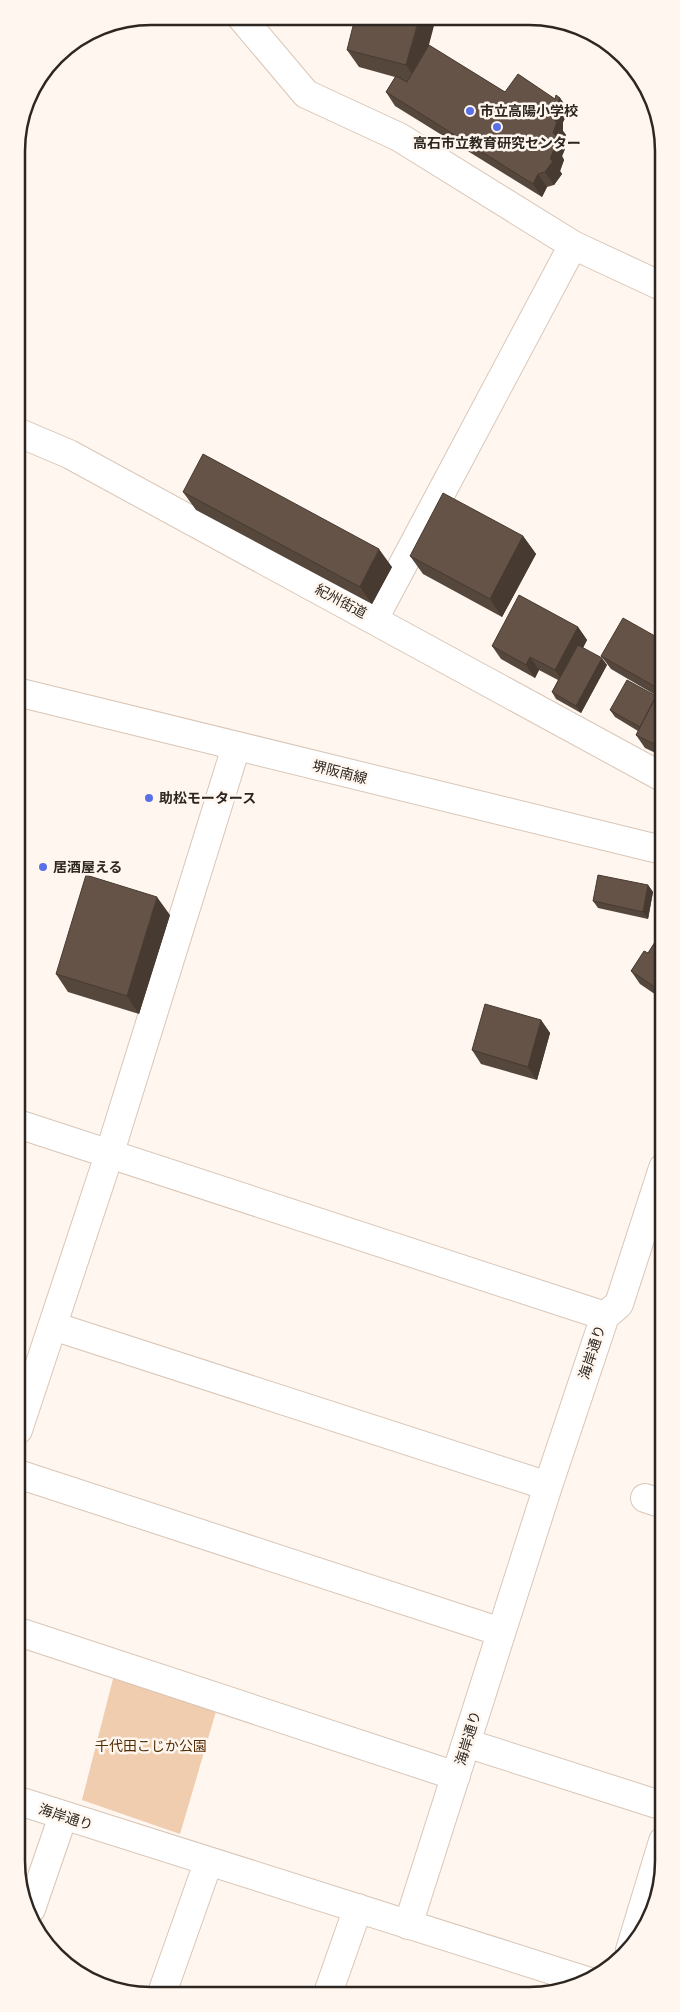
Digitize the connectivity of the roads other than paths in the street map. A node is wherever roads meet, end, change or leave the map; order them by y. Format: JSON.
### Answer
{"nodes":[{"id":1,"x":248,"y":25,"type":"edge"},
{"id":2,"x":573,"y":245,"type":"junction"},
{"id":3,"x":655,"y":283,"type":"edge"},
{"id":4,"x":25,"y":435,"type":"edge"},
{"id":5,"x":374,"y":619,"type":"junction"},
{"id":6,"x":25,"y":694,"type":"edge"},
{"id":7,"x":236,"y":747,"type":"junction"},
{"id":8,"x":655,"y":773,"type":"edge"},
{"id":9,"x":655,"y":848,"type":"edge"},
{"id":10,"x":25,"y":1126,"type":"edge"},
{"id":11,"x":110,"y":1152,"type":"junction"},
{"id":12,"x":655,"y":1196,"type":"edge"},
{"id":13,"x":604,"y":1316,"type":"junction"},
{"id":14,"x":53,"y":1326,"type":"junction"},
{"id":15,"x":25,"y":1409,"type":"edge"},
{"id":16,"x":25,"y":1476,"type":"edge"},
{"id":17,"x":548,"y":1486,"type":"junction"},
{"id":18,"x":501,"y":1632,"type":"junction"},
{"id":19,"x":25,"y":1634,"type":"edge"},
{"id":20,"x":466,"y":1742,"type":"junction"},
{"id":21,"x":456,"y":1776,"type":"junction"},
{"id":22,"x":25,"y":1803,"type":"edge"},
{"id":23,"x":655,"y":1803,"type":"edge"},
{"id":24,"x":63,"y":1816,"type":"junction"},
{"id":25,"x":208,"y":1863,"type":"junction"},
{"id":26,"x":655,"y":1867,"type":"edge"},
{"id":27,"x":32,"y":1903,"type":"edge"},
{"id":28,"x":358,"y":1908,"type":"junction"},
{"id":29,"x":408,"y":1925,"type":"junction"},
{"id":30,"x":638,"y":1925,"type":"edge"},
{"id":31,"x":576,"y":1978,"type":"edge"},
{"id":32,"x":164,"y":1987,"type":"edge"},
{"id":33,"x":330,"y":1987,"type":"edge"}],
"edges":[{"from":1,"to":2,"type":"street"},
{"from":2,"to":3,"type":"street"},
{"from":2,"to":5,"type":"street"},
{"from":4,"to":5,"type":"street","name":"紀州街道"},
{"from":5,"to":8,"type":"street","name":"紀州街道"},
{"from":6,"to":7,"type":"street","name":"堺阪南線"},
{"from":7,"to":9,"type":"street","name":"堺阪南線"},
{"from":7,"to":11,"type":"street"},
{"from":10,"to":11,"type":"street"},
{"from":11,"to":13,"type":"street"},
{"from":11,"to":14,"type":"street"},
{"from":12,"to":13,"type":"street","name":"海岸通り"},
{"from":13,"to":17,"type":"street","name":"海岸通り"},
{"from":14,"to":15,"type":"street"},
{"from":14,"to":17,"type":"street"},
{"from":16,"to":18,"type":"street"},
{"from":17,"to":18,"type":"street","name":"海岸通り"},
{"from":18,"to":20,"type":"street","name":"海岸通り"},
{"from":19,"to":21,"type":"street"},
{"from":20,"to":21,"type":"street","name":"海岸通り"},
{"from":20,"to":23,"type":"street"},
{"from":21,"to":29,"type":"street","name":"海岸通り"},
{"from":22,"to":24,"type":"street","name":"海岸通り"},
{"from":24,"to":25,"type":"street","name":"海岸通り"},
{"from":24,"to":27,"type":"street"},
{"from":25,"to":28,"type":"street","name":"海岸通り"},
{"from":25,"to":32,"type":"street"},
{"from":26,"to":30,"type":"street"},
{"from":28,"to":29,"type":"street","name":"海岸通り"},
{"from":28,"to":33,"type":"street"},
{"from":29,"to":31,"type":"street"}]}
